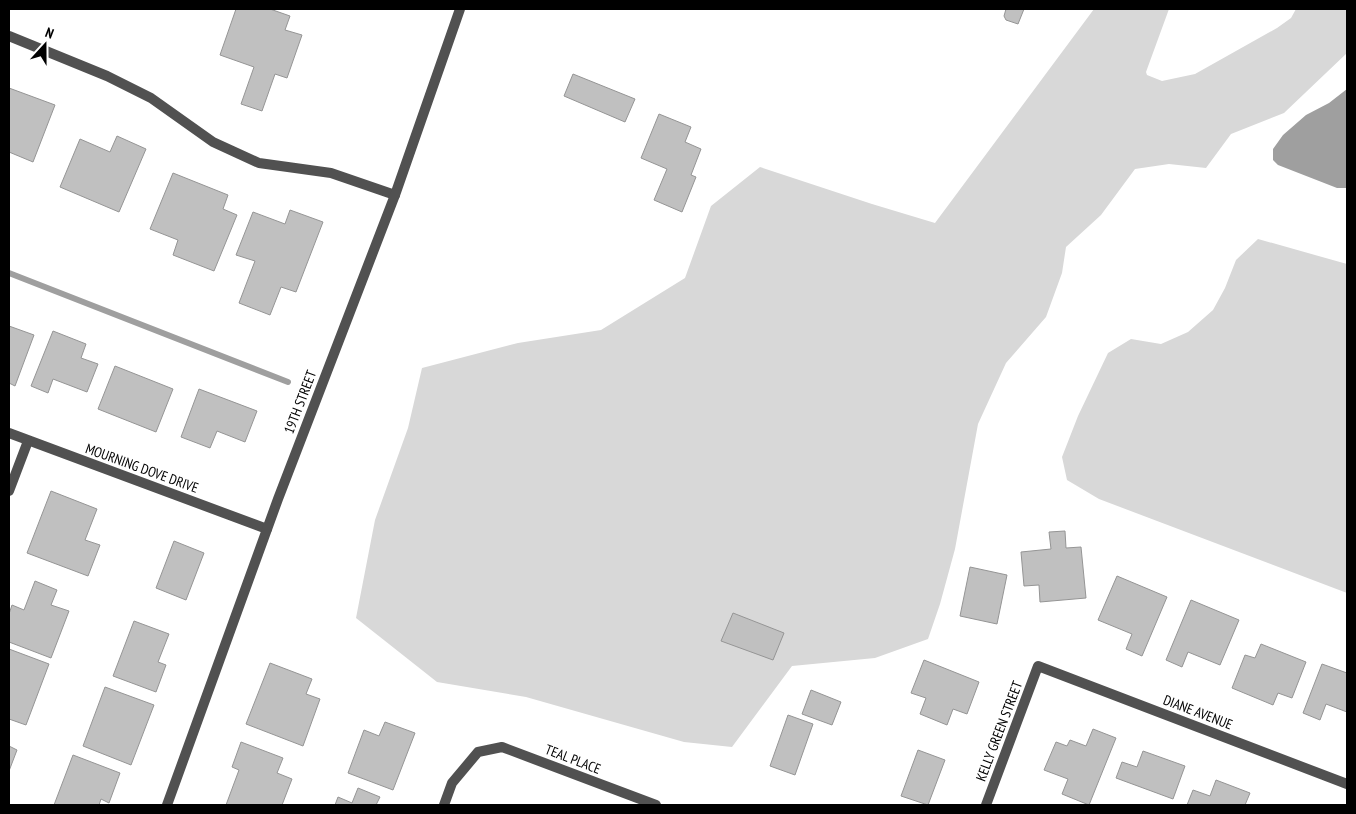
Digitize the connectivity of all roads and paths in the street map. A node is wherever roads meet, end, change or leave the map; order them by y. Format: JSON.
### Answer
{"nodes":[{"id":1,"x":460,"y":9,"type":"edge"},
{"id":2,"x":9,"y":36,"type":"edge"},
{"id":3,"x":395,"y":195,"type":"junction"},
{"id":4,"x":9,"y":433,"type":"edge"},
{"id":5,"x":28,"y":441,"type":"junction"},
{"id":6,"x":9,"y":491,"type":"edge"},
{"id":7,"x":267,"y":529,"type":"junction"},
{"id":8,"x":1038,"y":666,"type":"joint"},
{"id":9,"x":1347,"y":784,"type":"edge"},
{"id":10,"x":168,"y":805,"type":"edge"},
{"id":11,"x":444,"y":805,"type":"edge"},
{"id":12,"x":656,"y":805,"type":"edge"},
{"id":13,"x":986,"y":805,"type":"edge"}],
"edges":[{"from":1,"to":3,"type":"street","name":"19TH STREET"},
{"from":2,"to":3,"type":"street"},
{"from":3,"to":7,"type":"street","name":"19TH STREET"},
{"from":4,"to":5,"type":"street","name":"MOURNING DOVE DRIVE"},
{"from":5,"to":6,"type":"street"},
{"from":5,"to":7,"type":"street","name":"MOURNING DOVE DRIVE"},
{"from":7,"to":10,"type":"street","name":"19TH STREET"},
{"from":8,"to":9,"type":"street","name":"DIANE AVENUE"},
{"from":8,"to":13,"type":"street","name":"KELLY GREEN STREET"},
{"from":11,"to":12,"type":"street","name":"TEAL PLACE"}]}
